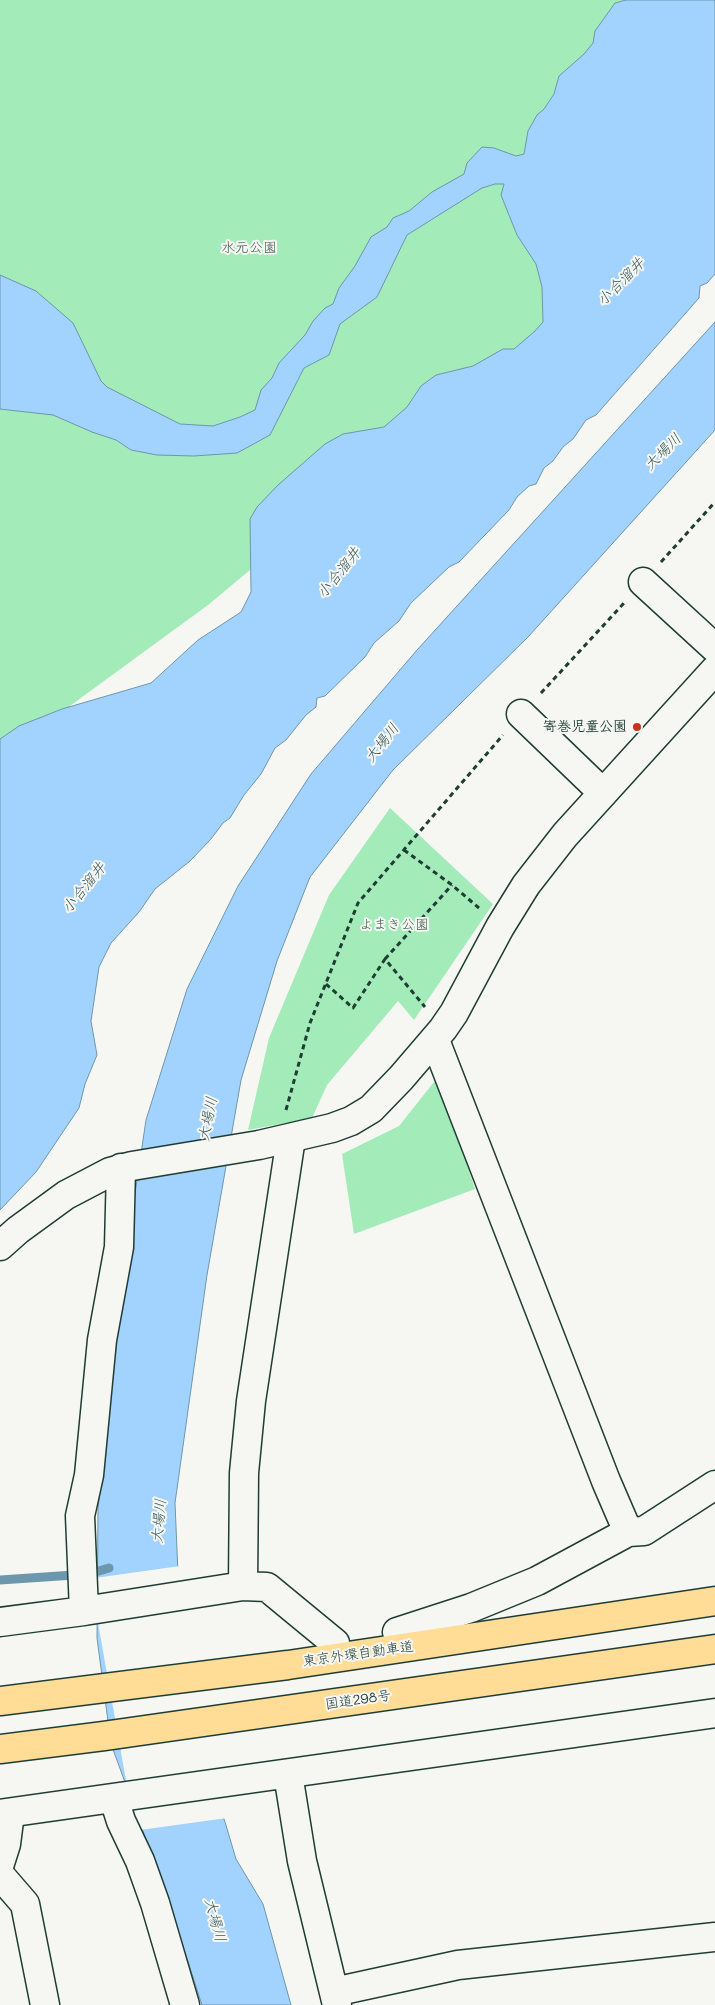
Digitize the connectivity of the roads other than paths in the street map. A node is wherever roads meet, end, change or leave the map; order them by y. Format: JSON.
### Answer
{"nodes":[{"id":1,"x":643,"y":582,"type":"road end"},
{"id":2,"x":715,"y":648,"type":"edge"},
{"id":3,"x":715,"y":670,"type":"edge"},
{"id":4,"x":521,"y":714,"type":"road end"},
{"id":5,"x":603,"y":793,"type":"junction"},
{"id":6,"x":439,"y":1034,"type":"junction"},
{"id":7,"x":276,"y":1142,"type":"junction"},
{"id":8,"x":126,"y":1167,"type":"junction"},
{"id":9,"x":0,"y":1246,"type":"edge"},
{"id":10,"x":715,"y":1485,"type":"edge"},
{"id":11,"x":628,"y":1532,"type":"junction"},
{"id":12,"x":243,"y":1586,"type":"junction"},
{"id":13,"x":715,"y":1589,"type":"edge"},
{"id":14,"x":715,"y":1601,"type":"edge"},
{"id":15,"x":84,"y":1611,"type":"junction"},
{"id":16,"x":0,"y":1622,"type":"edge"},
{"id":17,"x":397,"y":1632,"type":"junction"},
{"id":18,"x":715,"y":1635,"type":"edge"},
{"id":19,"x":335,"y":1643,"type":"junction"},
{"id":20,"x":715,"y":1649,"type":"edge"},
{"id":21,"x":0,"y":1688,"type":"edge"},
{"id":22,"x":0,"y":1701,"type":"edge"},
{"id":23,"x":715,"y":1713,"type":"edge"},
{"id":24,"x":0,"y":1735,"type":"edge"},
{"id":25,"x":0,"y":1749,"type":"edge"},
{"id":26,"x":288,"y":1774,"type":"junction"},
{"id":27,"x":114,"y":1799,"type":"junction"},
{"id":28,"x":5,"y":1814,"type":"edge"},
{"id":29,"x":0,"y":1863,"type":"edge"},
{"id":30,"x":0,"y":1875,"type":"edge"},
{"id":31,"x":715,"y":1937,"type":"edge"},
{"id":32,"x":335,"y":1998,"type":"edge"},
{"id":33,"x":44,"y":2005,"type":"edge"},
{"id":34,"x":185,"y":2005,"type":"edge"}],
"edges":[{"from":1,"to":2,"type":"street"},
{"from":3,"to":5,"type":"street"},
{"from":4,"to":5,"type":"street"},
{"from":5,"to":6,"type":"street"},
{"from":6,"to":7,"type":"street"},
{"from":6,"to":11,"type":"street"},
{"from":7,"to":8,"type":"street"},
{"from":7,"to":12,"type":"street"},
{"from":8,"to":9,"type":"street"},
{"from":8,"to":15,"type":"street"},
{"from":10,"to":11,"type":"street"},
{"from":11,"to":17,"type":"street"},
{"from":12,"to":15,"type":"street"},
{"from":12,"to":19,"type":"street"},
{"from":13,"to":17,"type":"highway"},
{"from":14,"to":22,"type":"highway","name":"東京外環自動車道"},
{"from":15,"to":16,"type":"street"},
{"from":17,"to":19,"type":"highway"},
{"from":18,"to":24,"type":"highway","name":"東京外環自動車道"},
{"from":19,"to":21,"type":"highway"},
{"from":20,"to":25,"type":"highway","name":"国道298号"},
{"from":23,"to":26,"type":"street"},
{"from":26,"to":27,"type":"street"},
{"from":26,"to":32,"type":"street"},
{"from":27,"to":28,"type":"street"},
{"from":27,"to":34,"type":"street"},
{"from":28,"to":29,"type":"street"},
{"from":30,"to":33,"type":"street"},
{"from":31,"to":32,"type":"street"}]}
